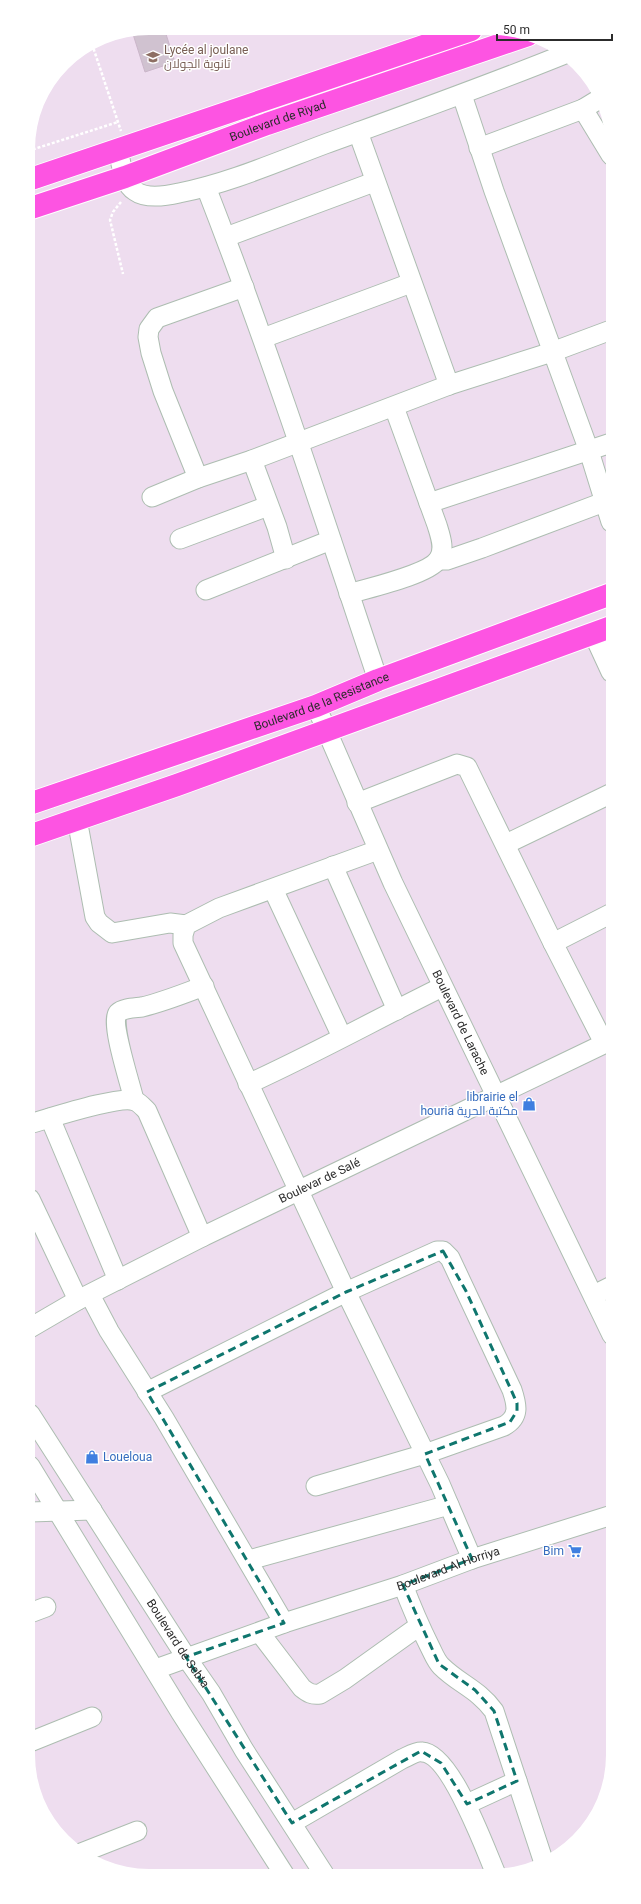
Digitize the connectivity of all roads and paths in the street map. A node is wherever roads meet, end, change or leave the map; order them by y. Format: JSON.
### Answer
{"nodes":[{"id":1,"x":456,"y":35,"type":"edge"},
{"id":2,"x":519,"y":38,"type":"edge"},
{"id":3,"x":94,"y":49,"type":"edge"},
{"id":4,"x":558,"y":57,"type":"edge"},
{"id":5,"x":462,"y":95,"type":"junction"},
{"id":6,"x":595,"y":102,"type":"edge"},
{"id":7,"x":583,"y":109,"type":"junction"},
{"id":8,"x":118,"y":122,"type":"junction"},
{"id":9,"x":358,"y":132,"type":"junction"},
{"id":10,"x":606,"y":147,"type":"edge"},
{"id":11,"x":479,"y":148,"type":"junction"},
{"id":12,"x":35,"y":149,"type":"edge"},
{"id":13,"x":122,"y":149,"type":"junction"},
{"id":14,"x":35,"y":178,"type":"edge"},
{"id":15,"x":374,"y":182,"type":"junction"},
{"id":16,"x":130,"y":184,"type":"junction"},
{"id":17,"x":206,"y":187,"type":"junction"},
{"id":18,"x":35,"y":207,"type":"edge"},
{"id":19,"x":226,"y":237,"type":"junction"},
{"id":20,"x":123,"y":274,"type":"dead end"},
{"id":21,"x":411,"y":283,"type":"junction"},
{"id":22,"x":244,"y":287,"type":"junction"},
{"id":23,"x":606,"y":332,"type":"edge"},
{"id":24,"x":263,"y":338,"type":"junction"},
{"id":25,"x":552,"y":352,"type":"junction"},
{"id":26,"x":449,"y":385,"type":"junction"},
{"id":27,"x":394,"y":407,"type":"junction"},
{"id":28,"x":299,"y":443,"type":"junction"},
{"id":29,"x":606,"y":445,"type":"edge"},
{"id":30,"x":589,"y":451,"type":"junction"},
{"id":31,"x":252,"y":460,"type":"junction"},
{"id":32,"x":198,"y":478,"type":"junction"},
{"id":33,"x":152,"y":497,"type":"dead end"},
{"id":34,"x":604,"y":502,"type":"junction"},
{"id":35,"x":429,"y":503,"type":"junction"},
{"id":36,"x":268,"y":506,"type":"junction"},
{"id":37,"x":606,"y":508,"type":"edge"},
{"id":38,"x":180,"y":539,"type":"dead end"},
{"id":39,"x":331,"y":540,"type":"junction"},
{"id":40,"x":286,"y":558,"type":"junction"},
{"id":41,"x":438,"y":560,"type":"junction"},
{"id":42,"x":206,"y":590,"type":"dead end"},
{"id":43,"x":349,"y":594,"type":"junction"},
{"id":44,"x":606,"y":596,"type":"edge"},
{"id":45,"x":602,"y":630,"type":"edge"},
{"id":46,"x":606,"y":649,"type":"edge"},
{"id":47,"x":378,"y":680,"type":"junction"},
{"id":48,"x":316,"y":706,"type":"junction"},
{"id":49,"x":327,"y":729,"type":"junction"},
{"id":50,"x":606,"y":796,"type":"edge"},
{"id":51,"x":35,"y":802,"type":"edge"},
{"id":52,"x":357,"y":803,"type":"junction"},
{"id":53,"x":77,"y":819,"type":"junction"},
{"id":54,"x":35,"y":834,"type":"edge"},
{"id":55,"x":506,"y":844,"type":"junction"},
{"id":56,"x":378,"y":850,"type":"junction"},
{"id":57,"x":333,"y":866,"type":"junction"},
{"id":58,"x":273,"y":889,"type":"junction"},
{"id":59,"x":606,"y":916,"type":"edge"},
{"id":60,"x":186,"y":925,"type":"junction"},
{"id":61,"x":553,"y":943,"type":"junction"},
{"id":62,"x":204,"y":986,"type":"junction"},
{"id":63,"x":442,"y":987,"type":"junction"},
{"id":64,"x":396,"y":1010,"type":"junction"},
{"id":65,"x":342,"y":1037,"type":"junction"},
{"id":66,"x":606,"y":1038,"type":"edge"},
{"id":67,"x":606,"y":1043,"type":"edge"},
{"id":68,"x":248,"y":1084,"type":"junction"},
{"id":69,"x":496,"y":1095,"type":"junction"},
{"id":70,"x":134,"y":1100,"type":"junction"},
{"id":71,"x":50,"y":1118,"type":"junction"},
{"id":72,"x":35,"y":1122,"type":"edge"},
{"id":73,"x":300,"y":1191,"type":"junction"},
{"id":74,"x":35,"y":1208,"type":"edge"},
{"id":75,"x":202,"y":1237,"type":"junction"},
{"id":76,"x":118,"y":1280,"type":"junction"},
{"id":77,"x":606,"y":1289,"type":"edge"},
{"id":78,"x":346,"y":1292,"type":"junction"},
{"id":79,"x":594,"y":1295,"type":"junction"},
{"id":80,"x":84,"y":1297,"type":"junction"},
{"id":81,"x":606,"y":1322,"type":"edge"},
{"id":82,"x":35,"y":1325,"type":"edge"},
{"id":83,"x":147,"y":1392,"type":"junction"},
{"id":84,"x":35,"y":1422,"type":"edge"},
{"id":85,"x":425,"y":1454,"type":"junction"},
{"id":86,"x":35,"y":1474,"type":"edge"},
{"id":87,"x":316,"y":1486,"type":"dead end"},
{"id":88,"x":449,"y":1505,"type":"junction"},
{"id":89,"x":92,"y":1510,"type":"junction"},
{"id":90,"x":35,"y":1512,"type":"edge"},
{"id":91,"x":58,"y":1512,"type":"junction"},
{"id":92,"x":606,"y":1517,"type":"edge"},
{"id":93,"x":472,"y":1559,"type":"junction"},
{"id":94,"x":248,"y":1560,"type":"junction"},
{"id":95,"x":403,"y":1585,"type":"junction"},
{"id":96,"x":284,"y":1623,"type":"junction"},
{"id":97,"x":419,"y":1626,"type":"junction"},
{"id":98,"x":260,"y":1632,"type":"junction"},
{"id":99,"x":186,"y":1658,"type":"junction"},
{"id":100,"x":156,"y":1669,"type":"junction"},
{"id":101,"x":92,"y":1717,"type":"dead end"},
{"id":102,"x":35,"y":1740,"type":"edge"},
{"id":103,"x":517,"y":1782,"type":"junction"},
{"id":104,"x":466,"y":1804,"type":"junction"},
{"id":105,"x":292,"y":1823,"type":"junction"},
{"id":106,"x":137,"y":1831,"type":"dead end"},
{"id":107,"x":87,"y":1851,"type":"edge"},
{"id":108,"x":542,"y":1857,"type":"edge"},
{"id":109,"x":281,"y":1869,"type":"edge"},
{"id":110,"x":321,"y":1869,"type":"edge"},
{"id":111,"x":494,"y":1869,"type":"edge"}],
"edges":[{"from":1,"to":13,"type":"main road","name":"Boulevard de Riyad"},
{"from":2,"to":16,"type":"main road","name":"Boulevard de Riyad"},
{"from":3,"to":8,"type":"path"},
{"from":4,"to":5,"type":"street"},
{"from":5,"to":9,"type":"street"},
{"from":5,"to":11,"type":"street"},
{"from":6,"to":7,"type":"street"},
{"from":7,"to":10,"type":"street"},
{"from":7,"to":11,"type":"street"},
{"from":8,"to":12,"type":"path"},
{"from":8,"to":13,"type":"path"},
{"from":9,"to":15,"type":"street"},
{"from":9,"to":17,"type":"street"},
{"from":11,"to":25,"type":"street"},
{"from":13,"to":14,"type":"main road","name":"Boulevard de Riyad"},
{"from":13,"to":16,"type":"street"},
{"from":15,"to":19,"type":"street"},
{"from":15,"to":21,"type":"street"},
{"from":16,"to":17,"type":"street"},
{"from":16,"to":18,"type":"main road","name":"Boulevard de Riyad"},
{"from":16,"to":20,"type":"path"},
{"from":17,"to":19,"type":"street"},
{"from":19,"to":22,"type":"street"},
{"from":21,"to":24,"type":"street"},
{"from":21,"to":26,"type":"street"},
{"from":22,"to":24,"type":"street"},
{"from":22,"to":32,"type":"street"},
{"from":23,"to":25,"type":"street"},
{"from":24,"to":28,"type":"street"},
{"from":25,"to":26,"type":"street"},
{"from":25,"to":30,"type":"street"},
{"from":26,"to":27,"type":"street"},
{"from":27,"to":28,"type":"street"},
{"from":27,"to":35,"type":"street"},
{"from":28,"to":31,"type":"street"},
{"from":28,"to":39,"type":"street"},
{"from":29,"to":30,"type":"street"},
{"from":30,"to":34,"type":"street"},
{"from":30,"to":35,"type":"street"},
{"from":31,"to":32,"type":"street"},
{"from":31,"to":36,"type":"street"},
{"from":32,"to":33,"type":"street"},
{"from":34,"to":37,"type":"street"},
{"from":34,"to":41,"type":"street"},
{"from":35,"to":41,"type":"street"},
{"from":36,"to":38,"type":"street"},
{"from":36,"to":40,"type":"street"},
{"from":39,"to":40,"type":"street"},
{"from":39,"to":43,"type":"street"},
{"from":40,"to":42,"type":"street"},
{"from":41,"to":43,"type":"street"},
{"from":43,"to":47,"type":"street"},
{"from":44,"to":47,"type":"main road","name":"Boulevard de la Resistance"},
{"from":45,"to":46,"type":"street"},
{"from":45,"to":49,"type":"main road"},
{"from":47,"to":48,"type":"main road","name":"Boulevard de la Resistance"},
{"from":48,"to":49,"type":"street","name":"Boulevard de Larache"},
{"from":48,"to":51,"type":"main road","name":"Boulevard de la Resistance"},
{"from":49,"to":52,"type":"street","name":"Boulevard de Larache"},
{"from":49,"to":53,"type":"main road"},
{"from":50,"to":55,"type":"street"},
{"from":52,"to":55,"type":"street"},
{"from":52,"to":56,"type":"street","name":"Boulevard de Larache"},
{"from":53,"to":54,"type":"main road"},
{"from":53,"to":60,"type":"street"},
{"from":55,"to":61,"type":"street"},
{"from":56,"to":57,"type":"street"},
{"from":56,"to":63,"type":"street","name":"Boulevard de Larache"},
{"from":57,"to":58,"type":"street"},
{"from":57,"to":64,"type":"street"},
{"from":58,"to":60,"type":"street"},
{"from":58,"to":65,"type":"street"},
{"from":59,"to":61,"type":"street"},
{"from":60,"to":62,"type":"street"},
{"from":61,"to":66,"type":"street"},
{"from":62,"to":68,"type":"street"},
{"from":62,"to":70,"type":"street"},
{"from":63,"to":64,"type":"street"},
{"from":63,"to":69,"type":"street","name":"Boulevard de Larache"},
{"from":64,"to":65,"type":"street"},
{"from":65,"to":68,"type":"street"},
{"from":67,"to":69,"type":"street","name":"Boulevar de Salé"},
{"from":68,"to":73,"type":"street"},
{"from":69,"to":73,"type":"street","name":"Boulevar de Salé"},
{"from":69,"to":79,"type":"street","name":"Boulevard de Larache"},
{"from":70,"to":71,"type":"street"},
{"from":70,"to":75,"type":"street"},
{"from":71,"to":72,"type":"street"},
{"from":71,"to":76,"type":"street"},
{"from":73,"to":75,"type":"street","name":"Boulevar de Salé"},
{"from":73,"to":78,"type":"street"},
{"from":74,"to":80,"type":"street"},
{"from":75,"to":76,"type":"street","name":"Boulevar de Salé"},
{"from":76,"to":80,"type":"street","name":"Boulevar de Salé"},
{"from":77,"to":79,"type":"street"},
{"from":78,"to":83,"type":"street"},
{"from":78,"to":85,"type":"street"},
{"from":78,"to":85,"type":"street"},
{"from":79,"to":81,"type":"street","name":"Boulevard de Larache"},
{"from":80,"to":82,"type":"street","name":"Boulevar de Salé"},
{"from":80,"to":83,"type":"street"},
{"from":83,"to":94,"type":"street"},
{"from":84,"to":89,"type":"street","name":"Boulevard de Sebta"},
{"from":85,"to":87,"type":"street"},
{"from":85,"to":88,"type":"street"},
{"from":86,"to":91,"type":"street"},
{"from":88,"to":93,"type":"street"},
{"from":88,"to":94,"type":"street"},
{"from":89,"to":91,"type":"street"},
{"from":89,"to":99,"type":"street","name":"Boulevard de Sebta"},
{"from":90,"to":91,"type":"street"},
{"from":91,"to":100,"type":"street"},
{"from":92,"to":93,"type":"street","name":"Boulevard Al Horriya"},
{"from":93,"to":95,"type":"street","name":"Boulevard Al Horriya"},
{"from":94,"to":96,"type":"street"},
{"from":95,"to":96,"type":"street","name":"Boulevard Al Horriya"},
{"from":95,"to":97,"type":"street"},
{"from":96,"to":98,"type":"street","name":"Boulevard Al Horriya"},
{"from":97,"to":98,"type":"street"},
{"from":97,"to":103,"type":"street"},
{"from":98,"to":99,"type":"street","name":"Boulevard Al Horriya"},
{"from":99,"to":100,"type":"street","name":"Boulevard Al Horriya"},
{"from":99,"to":105,"type":"street","name":"Boulevard de Sebta"},
{"from":100,"to":109,"type":"street"},
{"from":101,"to":102,"type":"street"},
{"from":103,"to":104,"type":"street"},
{"from":103,"to":108,"type":"street"},
{"from":104,"to":105,"type":"street"},
{"from":104,"to":111,"type":"street"},
{"from":105,"to":110,"type":"street","name":"Boulevard de Sebta"},
{"from":106,"to":107,"type":"street"}]}
